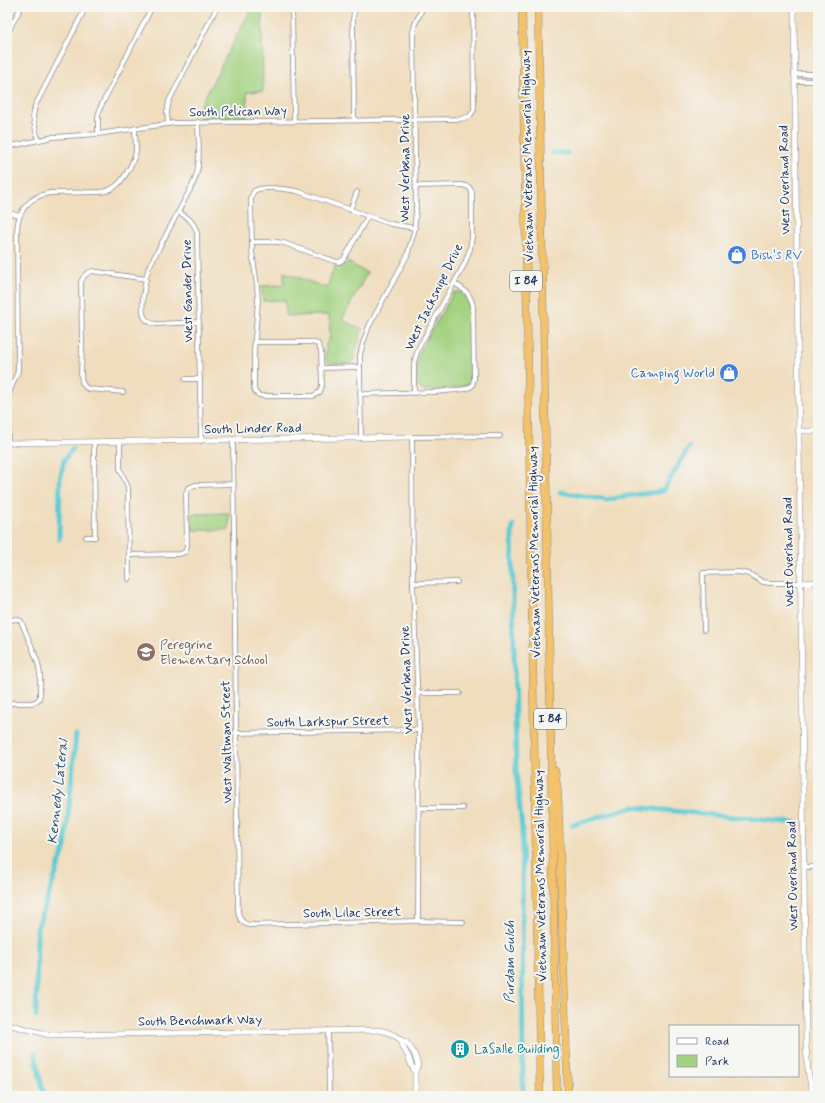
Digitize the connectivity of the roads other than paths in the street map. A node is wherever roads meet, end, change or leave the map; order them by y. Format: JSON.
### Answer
{"nodes":[{"id":1,"x":21,"y":7,"type":"edge"},
{"id":2,"x":86,"y":7,"type":"edge"},
{"id":3,"x":152,"y":7,"type":"edge"},
{"id":4,"x":217,"y":7,"type":"edge"},
{"id":5,"x":292,"y":7,"type":"edge"},
{"id":6,"x":356,"y":7,"type":"edge"},
{"id":7,"x":423,"y":7,"type":"edge"},
{"id":8,"x":473,"y":7,"type":"edge"},
{"id":9,"x":522,"y":7,"type":"edge"},
{"id":10,"x":538,"y":7,"type":"edge"},
{"id":11,"x":794,"y":7,"type":"edge"},
{"id":12,"x":7,"y":34,"type":"edge"},
{"id":13,"x":794,"y":74,"type":"junction"},
{"id":14,"x":818,"y":74,"type":"edge"},
{"id":15,"x":794,"y":81,"type":"junction"},
{"id":16,"x":818,"y":81,"type":"edge"},
{"id":17,"x":354,"y":120,"type":"junction"},
{"id":18,"x":415,"y":120,"type":"junction"},
{"id":19,"x":294,"y":121,"type":"junction"},
{"id":20,"x":198,"y":122,"type":"junction"},
{"id":21,"x":168,"y":124,"type":"junction"},
{"id":22,"x":135,"y":128,"type":"junction"},
{"id":23,"x":98,"y":134,"type":"junction"},
{"id":24,"x":38,"y":140,"type":"junction"},
{"id":25,"x":7,"y":147,"type":"edge"},
{"id":26,"x":416,"y":186,"type":"junction"},
{"id":27,"x":357,"y":192,"type":"dead end"},
{"id":28,"x":350,"y":210,"type":"junction"},
{"id":29,"x":7,"y":212,"type":"edge"},
{"id":30,"x":178,"y":212,"type":"junction"},
{"id":31,"x":19,"y":216,"type":"junction"},
{"id":32,"x":368,"y":216,"type":"junction"},
{"id":33,"x":415,"y":228,"type":"junction"},
{"id":34,"x":252,"y":242,"type":"junction"},
{"id":35,"x":146,"y":279,"type":"junction"},
{"id":36,"x":454,"y":283,"type":"junction"},
{"id":37,"x":199,"y":322,"type":"junction"},
{"id":38,"x":254,"y":342,"type":"junction"},
{"id":39,"x":360,"y":367,"type":"junction"},
{"id":40,"x":321,"y":368,"type":"junction"},
{"id":41,"x":185,"y":379,"type":"dead end"},
{"id":42,"x":200,"y":379,"type":"junction"},
{"id":43,"x":123,"y":392,"type":"dead end"},
{"id":44,"x":414,"y":393,"type":"junction"},
{"id":45,"x":360,"y":394,"type":"junction"},
{"id":46,"x":8,"y":410,"type":"edge"},
{"id":47,"x":798,"y":431,"type":"junction"},
{"id":48,"x":818,"y":431,"type":"edge"},
{"id":49,"x":500,"y":436,"type":"dead end"},
{"id":50,"x":412,"y":437,"type":"junction"},
{"id":51,"x":361,"y":438,"type":"junction"},
{"id":52,"x":233,"y":440,"type":"junction"},
{"id":53,"x":201,"y":441,"type":"junction"},
{"id":54,"x":94,"y":442,"type":"junction"},
{"id":55,"x":120,"y":442,"type":"junction"},
{"id":56,"x":8,"y":443,"type":"edge"},
{"id":57,"x":234,"y":484,"type":"junction"},
{"id":58,"x":86,"y":537,"type":"dead end"},
{"id":59,"x":129,"y":554,"type":"junction"},
{"id":60,"x":129,"y":579,"type":"dead end"},
{"id":61,"x":457,"y":582,"type":"dead end"},
{"id":62,"x":818,"y":582,"type":"edge"},
{"id":63,"x":800,"y":583,"type":"junction"},
{"id":64,"x":413,"y":584,"type":"junction"},
{"id":65,"x":7,"y":621,"type":"edge"},
{"id":66,"x":704,"y":630,"type":"dead end"},
{"id":67,"x":418,"y":693,"type":"junction"},
{"id":68,"x":460,"y":693,"type":"dead end"},
{"id":69,"x":7,"y":703,"type":"edge"},
{"id":70,"x":419,"y":730,"type":"junction"},
{"id":71,"x":236,"y":733,"type":"junction"},
{"id":72,"x":551,"y":739,"type":"junction"},
{"id":73,"x":419,"y":808,"type":"junction"},
{"id":74,"x":463,"y":808,"type":"dead end"},
{"id":75,"x":804,"y":867,"type":"junction"},
{"id":76,"x":818,"y":867,"type":"edge"},
{"id":77,"x":418,"y":921,"type":"junction"},
{"id":78,"x":463,"y":922,"type":"dead end"},
{"id":79,"x":242,"y":923,"type":"joint"},
{"id":80,"x":7,"y":1024,"type":"edge"},
{"id":81,"x":328,"y":1030,"type":"junction"},
{"id":82,"x":329,"y":1096,"type":"edge"},
{"id":83,"x":415,"y":1096,"type":"edge"},
{"id":84,"x":540,"y":1096,"type":"edge"},
{"id":85,"x":557,"y":1096,"type":"edge"},
{"id":86,"x":568,"y":1096,"type":"edge"},
{"id":87,"x":813,"y":1096,"type":"edge"}],
"edges":[{"from":1,"to":12,"type":"street"},
{"from":2,"to":24,"type":"street"},
{"from":3,"to":23,"type":"street"},
{"from":4,"to":21,"type":"street"},
{"from":5,"to":19,"type":"street"},
{"from":6,"to":17,"type":"street"},
{"from":7,"to":18,"type":"street","name":"West Verbena Drive"},
{"from":8,"to":18,"type":"street","name":"South Pelican Way"},
{"from":9,"to":84,"type":"highway","name":"Vietnam Veterans Memorial Highway","number":"I 84"},
{"from":10,"to":72,"type":"highway","name":"Vietnam Veterans Memorial Highway","number":"I 84"},
{"from":11,"to":13,"type":"street","name":"West Overland Road"},
{"from":13,"to":14,"type":"street"},
{"from":13,"to":15,"type":"street","name":"West Overland Road"},
{"from":15,"to":16,"type":"street"},
{"from":15,"to":47,"type":"street","name":"West Overland Road"},
{"from":17,"to":18,"type":"street","name":"South Pelican Way"},
{"from":17,"to":19,"type":"street","name":"South Pelican Way"},
{"from":18,"to":26,"type":"street","name":"West Verbena Drive"},
{"from":19,"to":20,"type":"street","name":"South Pelican Way"},
{"from":20,"to":21,"type":"street","name":"South Pelican Way"},
{"from":20,"to":30,"type":"street"},
{"from":21,"to":22,"type":"street","name":"South Pelican Way"},
{"from":22,"to":23,"type":"street","name":"South Pelican Way"},
{"from":22,"to":31,"type":"street"},
{"from":23,"to":24,"type":"street","name":"South Pelican Way"},
{"from":24,"to":25,"type":"street","name":"South Pelican Way"},
{"from":26,"to":33,"type":"street","name":"West Verbena Drive"},
{"from":26,"to":36,"type":"street","name":"West Jacksnipe Drive"},
{"from":27,"to":28,"type":"street"},
{"from":28,"to":32,"type":"street"},
{"from":28,"to":34,"type":"street"},
{"from":29,"to":31,"type":"street"},
{"from":30,"to":35,"type":"street"},
{"from":30,"to":37,"type":"street","name":"West Gander Drive"},
{"from":31,"to":46,"type":"street"},
{"from":32,"to":33,"type":"street"},
{"from":32,"to":34,"type":"street"},
{"from":33,"to":39,"type":"street","name":"West Verbena Drive"},
{"from":34,"to":38,"type":"street"},
{"from":35,"to":37,"type":"street"},
{"from":35,"to":43,"type":"street"},
{"from":36,"to":44,"type":"street","name":"West Jacksnipe Drive"},
{"from":36,"to":44,"type":"street"},
{"from":37,"to":42,"type":"street","name":"West Gander Drive"},
{"from":38,"to":40,"type":"street"},
{"from":38,"to":40,"type":"street"},
{"from":39,"to":40,"type":"street"},
{"from":39,"to":45,"type":"street","name":"West Verbena Drive"},
{"from":41,"to":42,"type":"street"},
{"from":42,"to":53,"type":"street","name":"West Gander Drive"},
{"from":44,"to":45,"type":"street"},
{"from":45,"to":51,"type":"street","name":"West Verbena Drive"},
{"from":46,"to":56,"type":"street"},
{"from":47,"to":48,"type":"street"},
{"from":47,"to":63,"type":"street","name":"West Overland Road"},
{"from":49,"to":50,"type":"street","name":"South Linder Road"},
{"from":50,"to":51,"type":"street","name":"South Linder Road"},
{"from":50,"to":64,"type":"street","name":"West Verbena Drive"},
{"from":51,"to":52,"type":"street","name":"South Linder Road"},
{"from":52,"to":53,"type":"street","name":"South Linder Road"},
{"from":52,"to":57,"type":"street","name":"West Waltman Street"},
{"from":53,"to":55,"type":"street","name":"South Linder Road"},
{"from":54,"to":55,"type":"street","name":"South Linder Road"},
{"from":54,"to":56,"type":"street","name":"South Linder Road"},
{"from":54,"to":58,"type":"street"},
{"from":55,"to":59,"type":"street"},
{"from":57,"to":59,"type":"street"},
{"from":57,"to":71,"type":"street","name":"West Waltman Street"},
{"from":59,"to":60,"type":"street"},
{"from":61,"to":64,"type":"street"},
{"from":62,"to":63,"type":"street"},
{"from":63,"to":66,"type":"street"},
{"from":63,"to":75,"type":"street","name":"West Overland Road"},
{"from":64,"to":67,"type":"street","name":"West Verbena Drive"},
{"from":65,"to":69,"type":"street"},
{"from":67,"to":68,"type":"street"},
{"from":67,"to":70,"type":"street","name":"West Verbena Drive"},
{"from":70,"to":71,"type":"street","name":"South Larkspur Street"},
{"from":70,"to":73,"type":"street","name":"West Verbena Drive"},
{"from":71,"to":79,"type":"street","name":"West Waltman Street"},
{"from":72,"to":85,"type":"highway","name":"Vietnam Veterans Memorial Highway","number":"I 84"},
{"from":72,"to":86,"type":"highway"},
{"from":73,"to":74,"type":"street"},
{"from":73,"to":77,"type":"street","name":"West Verbena Drive"},
{"from":75,"to":76,"type":"street"},
{"from":75,"to":87,"type":"street","name":"West Overland Road"},
{"from":77,"to":78,"type":"street","name":"South Lilac Street"},
{"from":77,"to":79,"type":"street","name":"South Lilac Street"},
{"from":80,"to":81,"type":"street","name":"South Benchmark Way"},
{"from":81,"to":82,"type":"street"},
{"from":81,"to":83,"type":"street","name":"South Benchmark Way"}]}
